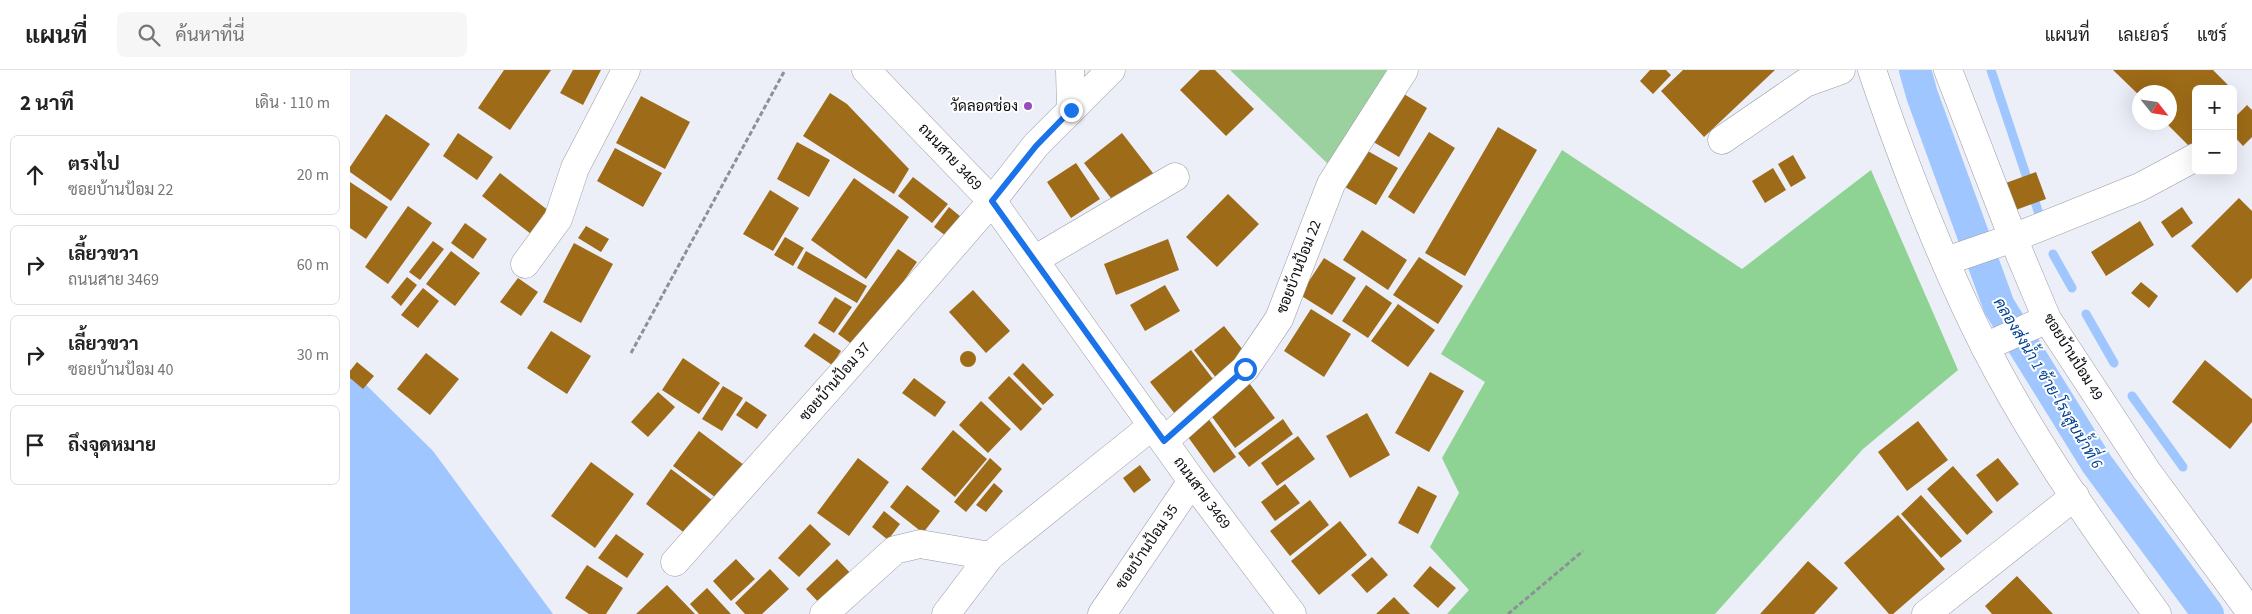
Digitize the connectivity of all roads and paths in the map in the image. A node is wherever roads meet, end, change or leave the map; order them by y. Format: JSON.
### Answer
{"nodes":[{"id":1,"x":626,"y":70,"type":"edge"},
{"id":2,"x":785,"y":70,"type":"edge"},
{"id":3,"x":866,"y":70,"type":"edge"},
{"id":4,"x":1070,"y":70,"type":"edge"},
{"id":5,"x":1111,"y":70,"type":"edge"},
{"id":6,"x":1404,"y":70,"type":"edge"},
{"id":7,"x":1841,"y":70,"type":"edge"},
{"id":8,"x":1872,"y":70,"type":"edge"},
{"id":9,"x":1948,"y":70,"type":"edge"},
{"id":10,"x":1071,"y":110,"type":"junction"},
{"id":11,"x":1722,"y":140,"type":"dead end"},
{"id":12,"x":2192,"y":159,"type":"edge"},
{"id":13,"x":1175,"y":177,"type":"dead end"},
{"id":14,"x":992,"y":201,"type":"junction"},
{"id":15,"x":2008,"y":240,"type":"junction"},
{"id":16,"x":1034,"y":260,"type":"junction"},
{"id":17,"x":1946,"y":261,"type":"junction"},
{"id":18,"x":525,"y":264,"type":"dead end"},
{"id":19,"x":2040,"y":322,"type":"junction"},
{"id":20,"x":1996,"y":342,"type":"junction"},
{"id":21,"x":631,"y":353,"type":"dead end"},
{"id":22,"x":1158,"y":433,"type":"junction"},
{"id":23,"x":1192,"y":481,"type":"junction"},
{"id":24,"x":2075,"y":496,"type":"junction"},
{"id":25,"x":1583,"y":551,"type":"dead end"},
{"id":26,"x":990,"y":556,"type":"junction"},
{"id":27,"x":675,"y":562,"type":"dead end"},
{"id":28,"x":824,"y":614,"type":"edge"},
{"id":29,"x":946,"y":614,"type":"edge"},
{"id":30,"x":1102,"y":614,"type":"edge"},
{"id":31,"x":1292,"y":614,"type":"edge"},
{"id":32,"x":1508,"y":614,"type":"edge"},
{"id":33,"x":1926,"y":614,"type":"edge"},
{"id":34,"x":2157,"y":614,"type":"edge"},
{"id":35,"x":2252,"y":614,"type":"edge"}],
"edges":[{"from":1,"to":18,"type":"street"},
{"from":2,"to":21,"type":"path"},
{"from":3,"to":14,"type":"street","name":"ถนนสาย 3469"},
{"from":4,"to":10,"type":"street"},
{"from":5,"to":10,"type":"street","name":"ซอยบ้านป้อม 37"},
{"from":6,"to":22,"type":"street","name":"ซอยบ้านป้อม 22"},
{"from":7,"to":11,"type":"street"},
{"from":8,"to":17,"type":"street"},
{"from":9,"to":15,"type":"street","name":"ซอยบ้านป้อม 49"},
{"from":10,"to":14,"type":"street","name":"ซอยบ้านป้อม 37"},
{"from":12,"to":15,"type":"street"},
{"from":13,"to":16,"type":"street"},
{"from":14,"to":16,"type":"street","name":"ถนนสาย 3469"},
{"from":14,"to":27,"type":"street","name":"ซอยบ้านป้อม 37"},
{"from":15,"to":17,"type":"street"},
{"from":15,"to":19,"type":"street","name":"ซอยบ้านป้อม 49"},
{"from":16,"to":22,"type":"street","name":"ถนนสาย 3469"},
{"from":17,"to":20,"type":"street"},
{"from":19,"to":20,"type":"street"},
{"from":19,"to":35,"type":"street","name":"ซอยบ้านป้อม 49"},
{"from":20,"to":24,"type":"street"},
{"from":22,"to":23,"type":"street","name":"ถนนสาย 3469"},
{"from":22,"to":26,"type":"street","name":"ซอยบ้านป้อม 22"},
{"from":23,"to":30,"type":"street","name":"ซอยบ้านป้อม 35"},
{"from":23,"to":31,"type":"street","name":"ถนนสาย 3469"},
{"from":24,"to":33,"type":"street"},
{"from":24,"to":34,"type":"street"},
{"from":25,"to":32,"type":"path"},
{"from":26,"to":28,"type":"street"},
{"from":26,"to":29,"type":"street","name":"ซอยบ้านป้อม 22"}]}
